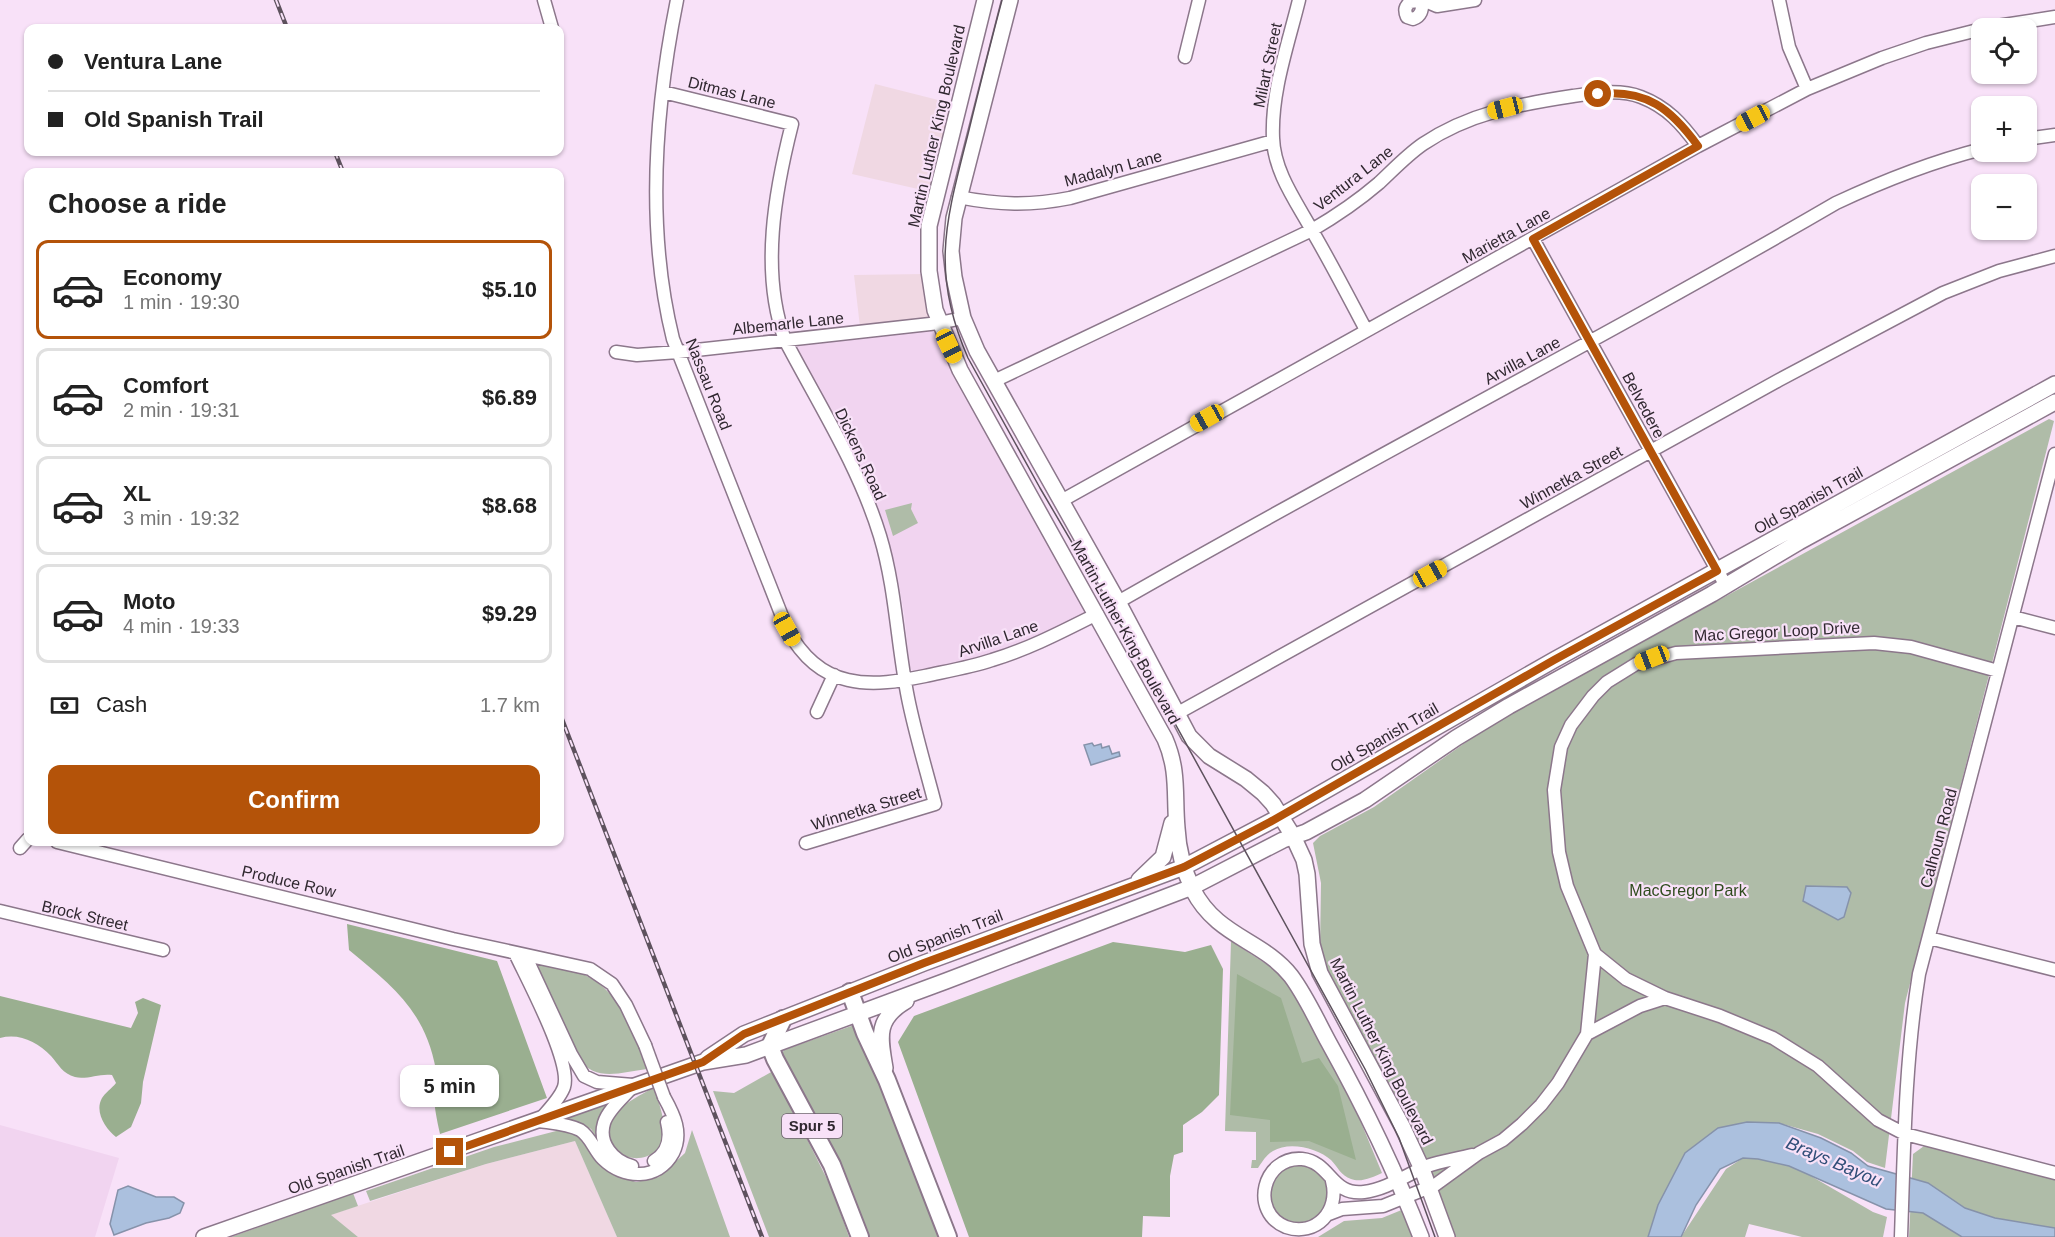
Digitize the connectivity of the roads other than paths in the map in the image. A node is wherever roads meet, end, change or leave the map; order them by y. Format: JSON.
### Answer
{"nodes":[{"id":1,"x":544,"y":0,"type":"edge"},
{"id":2,"x":677,"y":0,"type":"edge"},
{"id":3,"x":985,"y":0,"type":"edge"},
{"id":4,"x":1010,"y":0,"type":"edge"},
{"id":5,"x":1198,"y":0,"type":"edge"},
{"id":6,"x":1299,"y":0,"type":"edge"},
{"id":7,"x":1423,"y":0,"type":"edge"},
{"id":8,"x":1475,"y":0,"type":"edge"},
{"id":9,"x":1779,"y":0,"type":"edge"},
{"id":10,"x":1407,"y":17,"type":"dead end"},
{"id":11,"x":2055,"y":17,"type":"edge"},
{"id":12,"x":2037,"y":20,"type":"edge"},
{"id":13,"x":551,"y":24,"type":"edge"},
{"id":14,"x":1971,"y":32,"type":"edge"},
{"id":15,"x":1185,"y":57,"type":"dead end"},
{"id":16,"x":1807,"y":89,"type":"junction"},
{"id":17,"x":663,"y":93,"type":"junction"},
{"id":18,"x":792,"y":124,"type":"joint"},
{"id":19,"x":2055,"y":135,"type":"edge"},
{"id":20,"x":2037,"y":138,"type":"edge"},
{"id":21,"x":1273,"y":141,"type":"junction"},
{"id":22,"x":1698,"y":146,"type":"junction"},
{"id":23,"x":1971,"y":152,"type":"edge"},
{"id":24,"x":958,"y":198,"type":"junction"},
{"id":25,"x":1312,"y":231,"type":"junction"},
{"id":26,"x":1533,"y":239,"type":"junction"},
{"id":27,"x":2055,"y":256,"type":"edge"},
{"id":28,"x":963,"y":318,"type":"junction"},
{"id":29,"x":939,"y":323,"type":"junction"},
{"id":30,"x":1366,"y":330,"type":"junction"},
{"id":31,"x":785,"y":340,"type":"junction"},
{"id":32,"x":1591,"y":342,"type":"junction"},
{"id":33,"x":616,"y":352,"type":"dead end"},
{"id":34,"x":678,"y":352,"type":"junction"},
{"id":35,"x":994,"y":381,"type":"junction"},
{"id":36,"x":2055,"y":384,"type":"edge"},
{"id":37,"x":2055,"y":402,"type":"edge"},
{"id":38,"x":1651,"y":452,"type":"junction"},
{"id":39,"x":2055,"y":454,"type":"edge"},
{"id":40,"x":1060,"y":501,"type":"junction"},
{"id":41,"x":1717,"y":571,"type":"junction"},
{"id":42,"x":1726,"y":586,"type":"junction"},
{"id":43,"x":1118,"y":602,"type":"junction"},
{"id":44,"x":1097,"y":614,"type":"junction"},
{"id":45,"x":2013,"y":617,"type":"junction"},
{"id":46,"x":2055,"y":628,"type":"edge"},
{"id":47,"x":1998,"y":671,"type":"junction"},
{"id":48,"x":834,"y":675,"type":"junction"},
{"id":49,"x":905,"y":680,"type":"junction"},
{"id":50,"x":817,"y":712,"type":"dead end"},
{"id":51,"x":1176,"y":714,"type":"junction"},
{"id":52,"x":1176,"y":782,"type":"junction"},
{"id":53,"x":935,"y":804,"type":"joint"},
{"id":54,"x":1281,"y":816,"type":"junction"},
{"id":55,"x":1293,"y":836,"type":"junction"},
{"id":56,"x":806,"y":843,"type":"dead end"},
{"id":57,"x":74,"y":846,"type":"edge"},
{"id":58,"x":1184,"y":867,"type":"junction"},
{"id":59,"x":1130,"y":887,"type":"junction"},
{"id":60,"x":1192,"y":887,"type":"junction"},
{"id":61,"x":0,"y":911,"type":"edge"},
{"id":62,"x":1929,"y":938,"type":"junction"},
{"id":63,"x":163,"y":950,"type":"dead end"},
{"id":64,"x":520,"y":954,"type":"junction"},
{"id":65,"x":1595,"y":954,"type":"junction"},
{"id":66,"x":2055,"y":970,"type":"edge"},
{"id":67,"x":946,"y":981,"type":"junction"},
{"id":68,"x":850,"y":992,"type":"junction"},
{"id":69,"x":1665,"y":998,"type":"junction"},
{"id":70,"x":858,"y":1014,"type":"junction"},
{"id":71,"x":783,"y":1018,"type":"junction"},
{"id":72,"x":1587,"y":1034,"type":"junction"},
{"id":73,"x":770,"y":1046,"type":"junction"},
{"id":74,"x":703,"y":1062,"type":"junction"},
{"id":75,"x":887,"y":1080,"type":"junction"},
{"id":76,"x":634,"y":1085,"type":"junction"},
{"id":77,"x":663,"y":1097,"type":"junction"},
{"id":78,"x":539,"y":1121,"type":"junction"},
{"id":79,"x":1905,"y":1134,"type":"junction"},
{"id":80,"x":1479,"y":1153,"type":"junction"},
{"id":81,"x":1422,"y":1169,"type":"junction"},
{"id":82,"x":2055,"y":1173,"type":"edge"},
{"id":83,"x":1398,"y":1180,"type":"junction"},
{"id":84,"x":1332,"y":1181,"type":"junction"},
{"id":85,"x":1429,"y":1188,"type":"junction"},
{"id":86,"x":1406,"y":1197,"type":"junction"},
{"id":87,"x":1329,"y":1214,"type":"junction"},
{"id":88,"x":1292,"y":1233,"type":"edge"},
{"id":89,"x":204,"y":1237,"type":"edge"},
{"id":90,"x":860,"y":1237,"type":"edge"},
{"id":91,"x":948,"y":1237,"type":"edge"},
{"id":92,"x":1421,"y":1237,"type":"edge"},
{"id":93,"x":1447,"y":1237,"type":"edge"},
{"id":94,"x":1901,"y":1237,"type":"edge"}],
"edges":[{"from":1,"to":13,"type":"street"},
{"from":2,"to":17,"type":"street","name":"Nassau Road"},
{"from":3,"to":29,"type":"main road","name":"Martin Luther King Boulevard"},
{"from":4,"to":24,"type":"main road","name":"Martin Luther King Boulevard"},
{"from":5,"to":15,"type":"street"},
{"from":6,"to":21,"type":"street","name":"Milart Street"},
{"from":7,"to":8,"type":"street"},
{"from":7,"to":10,"type":"street"},
{"from":9,"to":16,"type":"street"},
{"from":11,"to":12,"type":"street","name":"Marietta Lane"},
{"from":14,"to":16,"type":"street","name":"Marietta Lane"},
{"from":16,"to":22,"type":"street","name":"Marietta Lane"},
{"from":17,"to":18,"type":"street","name":"Ditmas Lane"},
{"from":17,"to":34,"type":"street","name":"Nassau Road"},
{"from":18,"to":31,"type":"street","name":"Dickens Road"},
{"from":19,"to":20,"type":"street"},
{"from":21,"to":24,"type":"street","name":"Madalyn Lane"},
{"from":21,"to":25,"type":"street","name":"Milart Street"},
{"from":22,"to":25,"type":"street","name":"Ventura Lane"},
{"from":22,"to":26,"type":"street","name":"Marietta Lane"},
{"from":23,"to":32,"type":"street","name":"Arvilla Lane"},
{"from":24,"to":28,"type":"main road","name":"Martin Luther King Boulevard"},
{"from":25,"to":30,"type":"street","name":"Milart Street"},
{"from":25,"to":35,"type":"street","name":"Ventura Lane"},
{"from":26,"to":30,"type":"street","name":"Marietta Lane"},
{"from":26,"to":32,"type":"street","name":"Belvedere"},
{"from":27,"to":38,"type":"street","name":"Winnetka Street"},
{"from":28,"to":29,"type":"street","name":"Albemarle Lane"},
{"from":28,"to":35,"type":"main road","name":"Martin Luther King Boulevard"},
{"from":29,"to":31,"type":"street","name":"Albemarle Lane"},
{"from":29,"to":44,"type":"main road","name":"Martin Luther King Boulevard"},
{"from":30,"to":40,"type":"street","name":"Marietta Lane"},
{"from":31,"to":34,"type":"street","name":"Albemarle Lane"},
{"from":31,"to":49,"type":"street","name":"Dickens Road"},
{"from":32,"to":38,"type":"street","name":"Belvedere"},
{"from":32,"to":43,"type":"street","name":"Arvilla Lane"},
{"from":33,"to":34,"type":"street","name":"Albemarle Lane"},
{"from":34,"to":48,"type":"street","name":"Nassau Road"},
{"from":35,"to":40,"type":"main road","name":"Martin Luther King Boulevard"},
{"from":36,"to":41,"type":"main road","name":"Old Spanish Trail"},
{"from":37,"to":42,"type":"main road","name":"Old Spanish Trail"},
{"from":38,"to":41,"type":"street","name":"Belvedere"},
{"from":38,"to":51,"type":"street","name":"Winnetka Street"},
{"from":39,"to":45,"type":"street","name":"Calhoun Road"},
{"from":40,"to":43,"type":"main road","name":"Martin Luther King Boulevard"},
{"from":41,"to":42,"type":"street","name":"Belvedere"},
{"from":41,"to":54,"type":"main road","name":"Old Spanish Trail"},
{"from":42,"to":55,"type":"main road","name":"Old Spanish Trail"},
{"from":43,"to":51,"type":"main road","name":"Martin Luther King Boulevard"},
{"from":44,"to":49,"type":"street","name":"Arvilla Lane"},
{"from":44,"to":52,"type":"main road","name":"Martin Luther King Boulevard"},
{"from":45,"to":46,"type":"street"},
{"from":45,"to":47,"type":"street","name":"Calhoun Road"},
{"from":47,"to":62,"type":"street","name":"Calhoun Road"},
{"from":47,"to":65,"type":"street","name":"Mac Gregor Loop Drive"},
{"from":48,"to":49,"type":"street","name":"Nassau Road"},
{"from":48,"to":50,"type":"street"},
{"from":49,"to":53,"type":"street","name":"Dickens Road"},
{"from":51,"to":54,"type":"main road","name":"Martin Luther King Boulevard"},
{"from":52,"to":58,"type":"main road","name":"Martin Luther King Boulevard"},
{"from":52,"to":59,"type":"main road"},
{"from":53,"to":56,"type":"street","name":"Winnetka Street"},
{"from":54,"to":55,"type":"main road","name":"Martin Luther King Boulevard"},
{"from":54,"to":58,"type":"main road","name":"Old Spanish Trail"},
{"from":55,"to":60,"type":"main road","name":"Old Spanish Trail"},
{"from":55,"to":81,"type":"main road","name":"Martin Luther King Boulevard"},
{"from":57,"to":64,"type":"street","name":"Produce Row"},
{"from":58,"to":59,"type":"main road","name":"Old Spanish Trail"},
{"from":58,"to":60,"type":"main road","name":"Martin Luther King Boulevard"},
{"from":59,"to":68,"type":"main road","name":"Old Spanish Trail"},
{"from":60,"to":67,"type":"main road","name":"Old Spanish Trail"},
{"from":60,"to":83,"type":"main road","name":"Martin Luther King Boulevard"},
{"from":61,"to":63,"type":"street","name":"Brock Street"},
{"from":62,"to":66,"type":"street"},
{"from":62,"to":79,"type":"street","name":"Calhoun Road"},
{"from":64,"to":76,"type":"street"},
{"from":64,"to":77,"type":"street","name":"Produce Row","bridge":true},
{"from":64,"to":78,"type":"street"},
{"from":65,"to":69,"type":"street","name":"Mac Gregor Loop Drive"},
{"from":65,"to":72,"type":"street"},
{"from":67,"to":70,"type":"main road","name":"Old Spanish Trail"},
{"from":67,"to":75,"type":"main road"},
{"from":68,"to":70,"type":"highway"},
{"from":68,"to":71,"type":"main road","name":"Old Spanish Trail"},
{"from":69,"to":72,"type":"street"},
{"from":69,"to":79,"type":"street","name":"Mac Gregor Loop Drive"},
{"from":70,"to":73,"type":"main road","name":"Old Spanish Trail"},
{"from":70,"to":75,"type":"highway"},
{"from":71,"to":73,"type":"highway"},
{"from":71,"to":74,"type":"main road","name":"Old Spanish Trail"},
{"from":72,"to":80,"type":"street"},
{"from":73,"to":74,"type":"main road","name":"Old Spanish Trail"},
{"from":73,"to":90,"type":"highway","name":"Spur 5","number":"Spur 5"},
{"from":74,"to":76,"type":"main road","name":"Old Spanish Trail"},
{"from":75,"to":91,"type":"highway"},
{"from":76,"to":77,"type":"street","name":"Produce Row"},
{"from":76,"to":78,"type":"main road","name":"Old Spanish Trail"},
{"from":77,"to":78,"type":"street","name":"Produce Row"},
{"from":78,"to":89,"type":"main road","name":"Old Spanish Trail"},
{"from":79,"to":82,"type":"street","name":"Mac Gregor Loop Drive"},
{"from":79,"to":94,"type":"street","name":"Calhoun Road"},
{"from":80,"to":81,"type":"street"},
{"from":80,"to":85,"type":"street"},
{"from":81,"to":83,"type":"street"},
{"from":81,"to":85,"type":"main road","name":"Martin Luther King Boulevard"},
{"from":83,"to":84,"type":"street"},
{"from":83,"to":86,"type":"main road","name":"Martin Luther King Boulevard"},
{"from":84,"to":87,"type":"street"},
{"from":84,"to":88,"type":"street"},
{"from":85,"to":86,"type":"street"},
{"from":85,"to":93,"type":"main road","name":"Martin Luther King Boulevard"},
{"from":86,"to":87,"type":"street"},
{"from":86,"to":92,"type":"main road","name":"Martin Luther King Boulevard"},
{"from":87,"to":88,"type":"street"}]}
